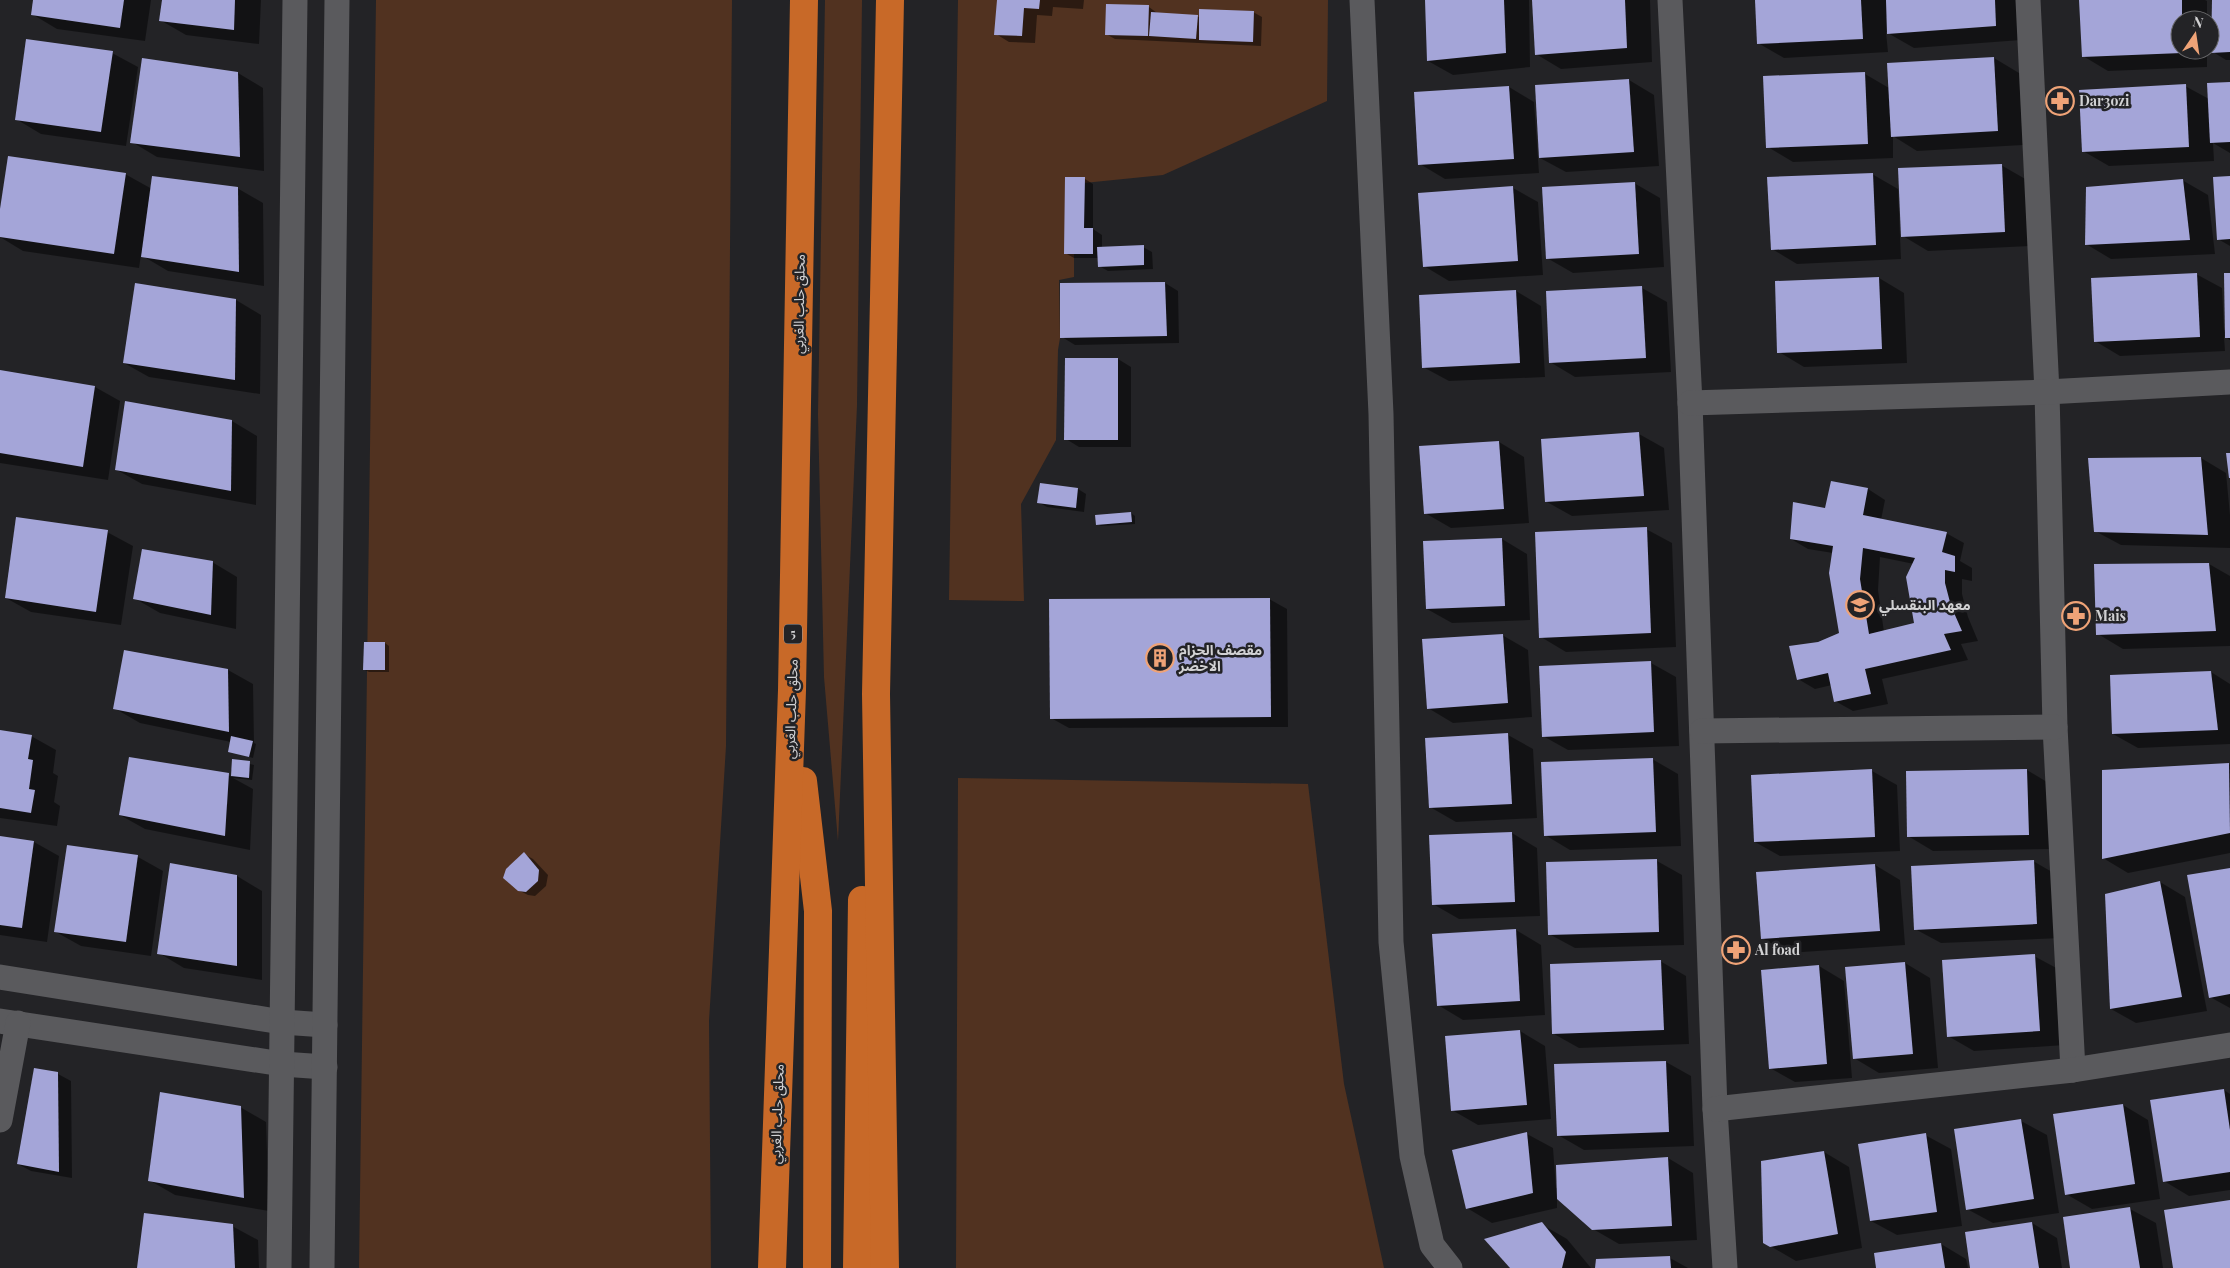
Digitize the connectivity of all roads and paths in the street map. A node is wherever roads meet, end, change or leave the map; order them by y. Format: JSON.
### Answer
{"nodes":[{"id":1,"x":295,"y":0,"type":"edge"},
{"id":2,"x":337,"y":0,"type":"edge"},
{"id":3,"x":804,"y":0,"type":"edge"},
{"id":4,"x":890,"y":0,"type":"edge"},
{"id":5,"x":1362,"y":0,"type":"edge"},
{"id":6,"x":1670,"y":0,"type":"edge"},
{"id":7,"x":2028,"y":0,"type":"edge"},
{"id":8,"x":2230,"y":382,"type":"edge"},
{"id":9,"x":2047,"y":392,"type":"junction"},
{"id":10,"x":1690,"y":403,"type":"junction"},
{"id":11,"x":792,"y":690,"type":"junction"},
{"id":12,"x":876,"y":694,"type":"junction"},
{"id":13,"x":2054,"y":728,"type":"junction"},
{"id":14,"x":1702,"y":731,"type":"junction"},
{"id":15,"x":0,"y":978,"type":"edge"},
{"id":16,"x":9,"y":1022,"type":"edge"},
{"id":17,"x":282,"y":1022,"type":"junction"},
{"id":18,"x":325,"y":1026,"type":"junction"},
{"id":19,"x":2230,"y":1045,"type":"edge"},
{"id":20,"x":282,"y":1064,"type":"junction"},
{"id":21,"x":324,"y":1067,"type":"junction"},
{"id":22,"x":2073,"y":1070,"type":"junction"},
{"id":23,"x":1715,"y":1109,"type":"junction"},
{"id":24,"x":0,"y":1120,"type":"edge"},
{"id":25,"x":279,"y":1268,"type":"edge"},
{"id":26,"x":322,"y":1268,"type":"edge"},
{"id":27,"x":772,"y":1268,"type":"edge"},
{"id":28,"x":817,"y":1268,"type":"edge"},
{"id":29,"x":857,"y":1268,"type":"edge"},
{"id":30,"x":885,"y":1268,"type":"edge"},
{"id":31,"x":1450,"y":1268,"type":"edge"},
{"id":32,"x":1725,"y":1268,"type":"edge"}],
"edges":[{"from":1,"to":17,"type":"street"},
{"from":2,"to":18,"type":"street"},
{"from":3,"to":11,"type":"highway","name":"محلق حلب الغربي","number":"5"},
{"from":4,"to":12,"type":"highway"},
{"from":5,"to":31,"type":"street"},
{"from":6,"to":10,"type":"street"},
{"from":7,"to":9,"type":"street"},
{"from":8,"to":9,"type":"street"},
{"from":9,"to":10,"type":"street"},
{"from":9,"to":13,"type":"street"},
{"from":10,"to":14,"type":"street"},
{"from":11,"to":27,"type":"highway","name":"محلق حلب الغربي","number":"5"},
{"from":11,"to":28,"type":"highway"},
{"from":12,"to":29,"type":"highway"},
{"from":12,"to":30,"type":"highway"},
{"from":13,"to":14,"type":"street"},
{"from":13,"to":22,"type":"street"},
{"from":14,"to":23,"type":"street"},
{"from":15,"to":17,"type":"street"},
{"from":16,"to":20,"type":"street"},
{"from":16,"to":24,"type":"street"},
{"from":17,"to":18,"type":"street"},
{"from":17,"to":20,"type":"street"},
{"from":18,"to":21,"type":"street"},
{"from":19,"to":22,"type":"street"},
{"from":20,"to":21,"type":"street"},
{"from":20,"to":25,"type":"street"},
{"from":21,"to":26,"type":"street"},
{"from":22,"to":23,"type":"street"},
{"from":23,"to":32,"type":"street"}]}
